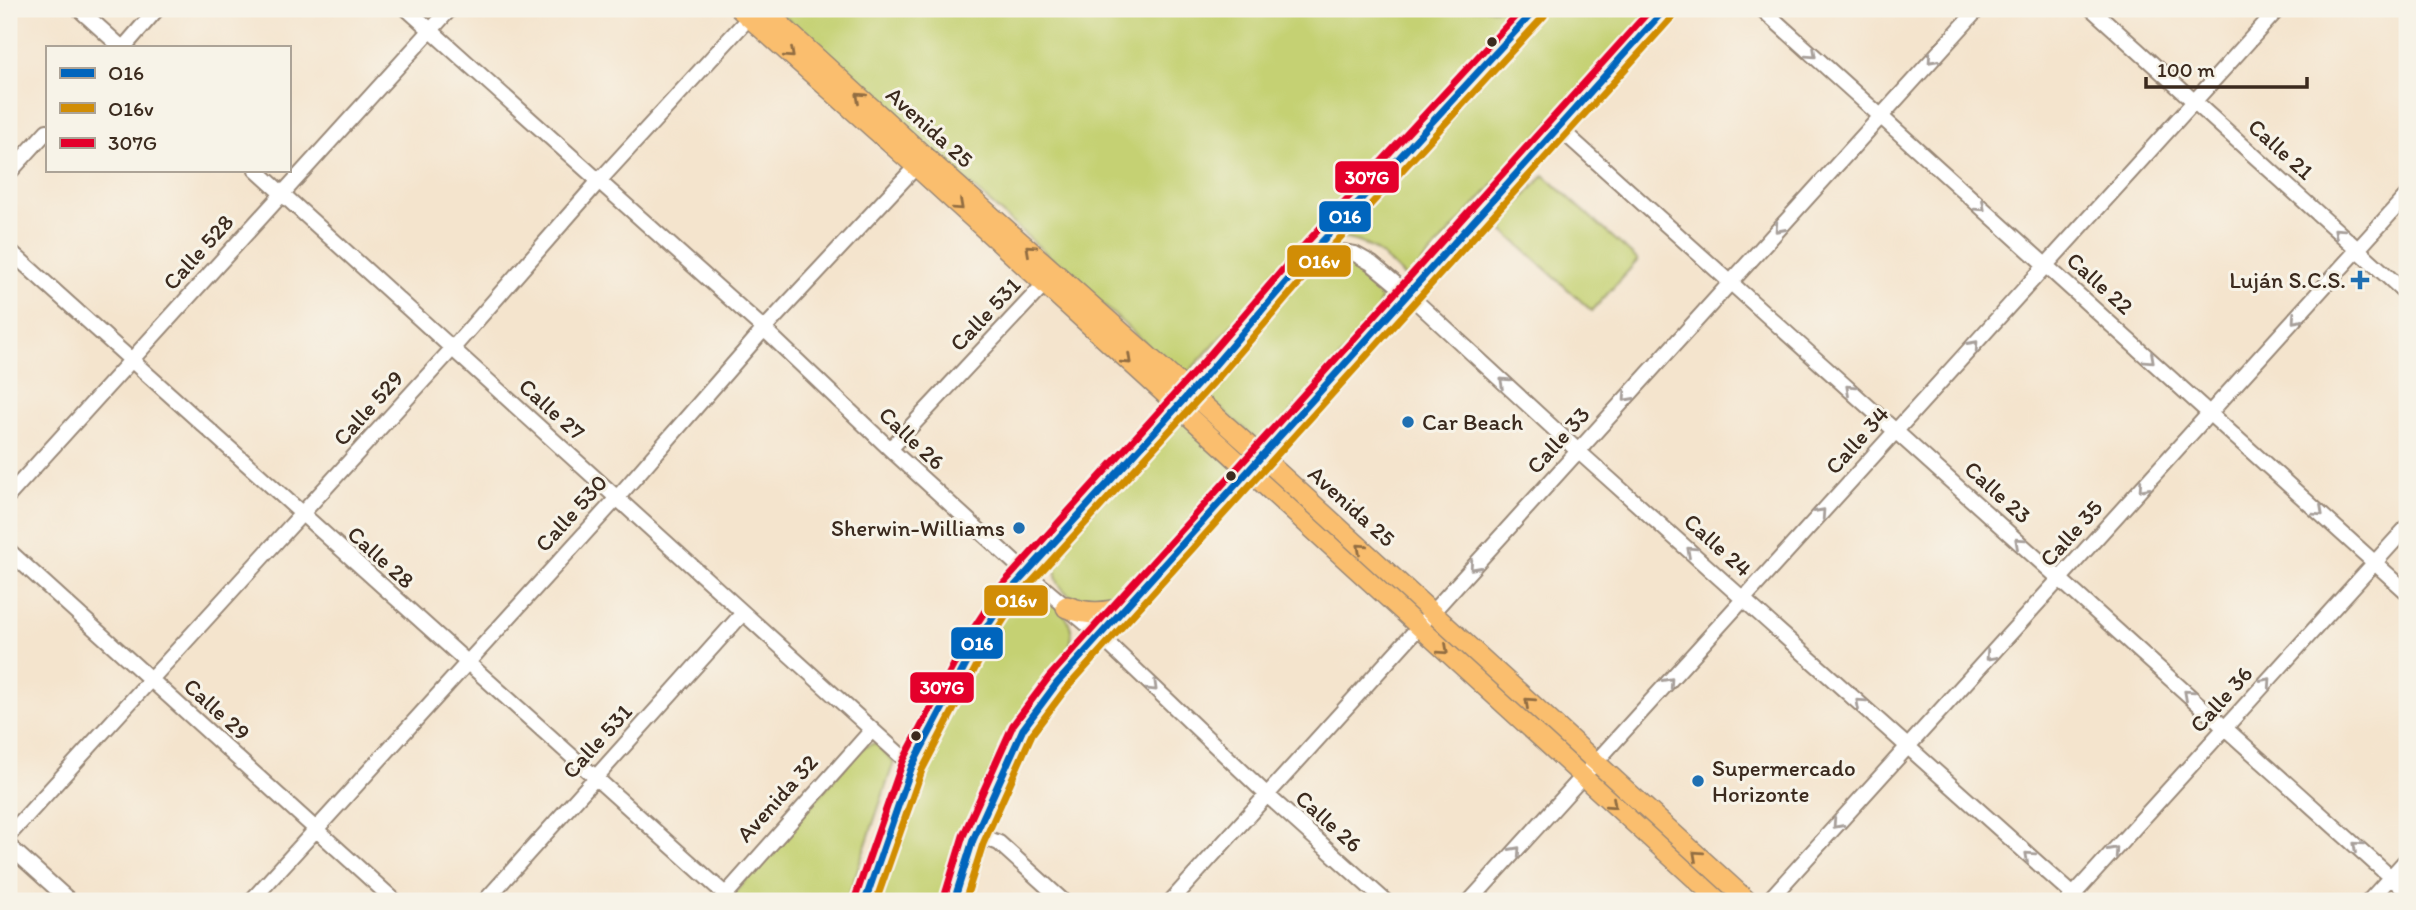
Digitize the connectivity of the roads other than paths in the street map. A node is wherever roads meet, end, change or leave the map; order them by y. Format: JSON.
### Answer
{"nodes":[{"id":1,"x":79,"y":9,"type":"edge"},
{"id":2,"x":157,"y":9,"type":"edge"},
{"id":3,"x":407,"y":9,"type":"edge"},
{"id":4,"x":450,"y":9,"type":"edge"},
{"id":5,"x":1536,"y":9,"type":"edge"},
{"id":6,"x":1665,"y":9,"type":"edge"},
{"id":7,"x":1762,"y":9,"type":"edge"},
{"id":8,"x":1978,"y":9,"type":"edge"},
{"id":9,"x":2092,"y":9,"type":"edge"},
{"id":10,"x":2278,"y":9,"type":"edge"},
{"id":11,"x":752,"y":11,"type":"edge"},
{"id":12,"x":431,"y":30,"type":"junction"},
{"id":13,"x":121,"y":46,"type":"edge"},
{"id":14,"x":123,"y":46,"type":"edge"},
{"id":15,"x":2194,"y":101,"type":"junction"},
{"id":16,"x":1881,"y":116,"type":"junction"},
{"id":17,"x":1559,"y":127,"type":"junction"},
{"id":18,"x":46,"y":132,"type":"edge"},
{"id":19,"x":921,"y":161,"type":"junction"},
{"id":20,"x":258,"y":172,"type":"edge"},
{"id":21,"x":9,"y":173,"type":"edge"},
{"id":22,"x":598,"y":182,"type":"junction"},
{"id":23,"x":281,"y":193,"type":"junction"},
{"id":24,"x":2407,"y":195,"type":"edge"},
{"id":25,"x":9,"y":250,"type":"edge"},
{"id":26,"x":2358,"y":250,"type":"junction"},
{"id":27,"x":1314,"y":251,"type":"junction"},
{"id":28,"x":2046,"y":265,"type":"junction"},
{"id":29,"x":1050,"y":278,"type":"junction"},
{"id":30,"x":1731,"y":282,"type":"junction"},
{"id":31,"x":1408,"y":294,"type":"junction"},
{"id":32,"x":2407,"y":294,"type":"edge"},
{"id":33,"x":764,"y":330,"type":"junction"},
{"id":34,"x":452,"y":349,"type":"junction"},
{"id":35,"x":131,"y":361,"type":"junction"},
{"id":36,"x":1183,"y":400,"type":"junction"},
{"id":37,"x":2210,"y":414,"type":"junction"},
{"id":38,"x":1896,"y":431,"type":"junction"},
{"id":39,"x":890,"y":449,"type":"junction"},
{"id":40,"x":1578,"y":450,"type":"junction"},
{"id":41,"x":1255,"y":465,"type":"junction"},
{"id":42,"x":9,"y":495,"type":"edge"},
{"id":43,"x":617,"y":498,"type":"junction"},
{"id":44,"x":300,"y":515,"type":"junction"},
{"id":45,"x":2407,"y":527,"type":"edge"},
{"id":46,"x":9,"y":551,"type":"edge"},
{"id":47,"x":2375,"y":563,"type":"junction"},
{"id":48,"x":1025,"y":572,"type":"junction"},
{"id":49,"x":2060,"y":579,"type":"junction"},
{"id":50,"x":2407,"y":592,"type":"edge"},
{"id":51,"x":1744,"y":599,"type":"junction"},
{"id":52,"x":1067,"y":607,"type":"junction"},
{"id":53,"x":1125,"y":607,"type":"junction"},
{"id":54,"x":743,"y":613,"type":"junction"},
{"id":55,"x":1432,"y":613,"type":"junction"},
{"id":56,"x":1419,"y":628,"type":"junction"},
{"id":57,"x":1100,"y":636,"type":"junction"},
{"id":58,"x":465,"y":663,"type":"junction"},
{"id":59,"x":150,"y":679,"type":"junction"},
{"id":60,"x":2225,"y":728,"type":"junction"},
{"id":61,"x":872,"y":730,"type":"junction"},
{"id":62,"x":1908,"y":747,"type":"junction"},
{"id":63,"x":1596,"y":762,"type":"junction"},
{"id":64,"x":912,"y":766,"type":"junction"},
{"id":65,"x":1583,"y":777,"type":"junction"},
{"id":66,"x":594,"y":778,"type":"junction"},
{"id":67,"x":1267,"y":795,"type":"junction"},
{"id":68,"x":316,"y":830,"type":"junction"},
{"id":69,"x":976,"y":834,"type":"junction"},
{"id":70,"x":9,"y":835,"type":"edge"},
{"id":71,"x":9,"y":846,"type":"edge"},
{"id":72,"x":2407,"y":859,"type":"edge"},
{"id":73,"x":2391,"y":877,"type":"junction"},
{"id":74,"x":2407,"y":892,"type":"edge"},
{"id":75,"x":723,"y":898,"type":"edge"},
{"id":76,"x":2074,"y":899,"type":"edge"},
{"id":77,"x":70,"y":901,"type":"edge"},
{"id":78,"x":251,"y":901,"type":"edge"},
{"id":79,"x":395,"y":901,"type":"edge"},
{"id":80,"x":485,"y":901,"type":"edge"},
{"id":81,"x":865,"y":901,"type":"edge"},
{"id":82,"x":954,"y":901,"type":"edge"},
{"id":83,"x":1063,"y":901,"type":"edge"},
{"id":84,"x":1171,"y":901,"type":"edge"},
{"id":85,"x":1384,"y":901,"type":"edge"},
{"id":86,"x":1470,"y":901,"type":"edge"},
{"id":87,"x":1719,"y":901,"type":"edge"},
{"id":88,"x":1748,"y":901,"type":"edge"},
{"id":89,"x":1768,"y":901,"type":"edge"},
{"id":90,"x":2369,"y":901,"type":"edge"}],
"edges":[{"from":1,"to":13,"type":"street"},
{"from":2,"to":14,"type":"street"},
{"from":3,"to":12,"type":"street","name":"Calle 26"},
{"from":4,"to":12,"type":"street","name":"Calle 528"},
{"from":5,"to":27,"type":"highway"},
{"from":6,"to":17,"type":"highway"},
{"from":7,"to":16,"type":"street","name":"Calle 22","one_way":true},
{"from":8,"to":16,"type":"street","name":"Calle 33","one_way":true},
{"from":9,"to":15,"type":"street","name":"Calle 21"},
{"from":10,"to":15,"type":"street","name":"Calle 34"},
{"from":11,"to":19,"type":"main road","name":"Avenida 25"},
{"from":11,"to":22,"type":"street","name":"Calle 529"},
{"from":12,"to":22,"type":"street","name":"Calle 26"},
{"from":12,"to":23,"type":"street","name":"Calle 528"},
{"from":26,"to":15,"type":"street","name":"Calle 21","one_way":true},
{"from":15,"to":28,"type":"street","name":"Calle 34"},
{"from":16,"to":28,"type":"street","name":"Calle 22","one_way":true},
{"from":16,"to":30,"type":"street","name":"Calle 33","one_way":true},
{"from":17,"to":30,"type":"street","name":"Calle 23"},
{"from":17,"to":31,"type":"highway"},
{"from":18,"to":21,"type":"street"},
{"from":19,"to":29,"type":"main road","name":"Avenida 25"},
{"from":19,"to":33,"type":"street","name":"Calle 530"},
{"from":20,"to":23,"type":"street","name":"Calle 27"},
{"from":22,"to":33,"type":"street","name":"Calle 26"},
{"from":22,"to":34,"type":"street","name":"Calle 529"},
{"from":23,"to":34,"type":"street","name":"Calle 27"},
{"from":23,"to":35,"type":"street","name":"Calle 528"},
{"from":24,"to":26,"type":"street","name":"Calle 35"},
{"from":25,"to":35,"type":"street","name":"Calle 28"},
{"from":26,"to":32,"type":"street","name":"Calle 21"},
{"from":26,"to":37,"type":"street","name":"Calle 35","one_way":true},
{"from":27,"to":31,"type":"street","name":"Calle 24"},
{"from":27,"to":36,"type":"highway"},
{"from":28,"to":37,"type":"street","name":"Calle 22","one_way":true},
{"from":38,"to":28,"type":"street","name":"Calle 34","one_way":true},
{"from":29,"to":36,"type":"main road","name":"Avenida 25"},
{"from":29,"to":39,"type":"street","name":"Calle 531"},
{"from":38,"to":30,"type":"street","name":"Calle 23","one_way":true},
{"from":30,"to":40,"type":"street","name":"Calle 33","one_way":true},
{"from":40,"to":31,"type":"street","name":"Calle 24","one_way":true},
{"from":31,"to":41,"type":"highway"},
{"from":33,"to":39,"type":"street","name":"Calle 26"},
{"from":33,"to":43,"type":"street","name":"Calle 530"},
{"from":34,"to":43,"type":"street","name":"Calle 27"},
{"from":34,"to":44,"type":"street","name":"Calle 529"},
{"from":35,"to":42,"type":"street","name":"Calle 528"},
{"from":35,"to":44,"type":"street","name":"Calle 28"},
{"from":36,"to":41,"type":"main road","name":"Avenida 25"},
{"from":36,"to":48,"type":"highway"},
{"from":37,"to":47,"type":"street","name":"Calle 22","one_way":true},
{"from":37,"to":49,"type":"street","name":"Calle 35","one_way":true},
{"from":49,"to":38,"type":"street","name":"Calle 23","one_way":true},
{"from":51,"to":38,"type":"street","name":"Calle 34","one_way":true},
{"from":39,"to":48,"type":"street","name":"Calle 26"},
{"from":51,"to":40,"type":"street","name":"Calle 24","one_way":true},
{"from":40,"to":55,"type":"street","name":"Calle 33","one_way":true},
{"from":41,"to":53,"type":"highway"},
{"from":55,"to":41,"type":"main road","name":"Avenida 25","one_way":true},
{"from":41,"to":56,"type":"main road","name":"Avenida 25"},
{"from":43,"to":54,"type":"street","name":"Calle 27"},
{"from":43,"to":58,"type":"street","name":"Calle 530"},
{"from":44,"to":58,"type":"street","name":"Calle 28"},
{"from":44,"to":59,"type":"street","name":"Calle 529"},
{"from":45,"to":47,"type":"street","name":"Calle 36"},
{"from":46,"to":59,"type":"street","name":"Calle 29"},
{"from":47,"to":50,"type":"street","name":"Calle 22"},
{"from":60,"to":47,"type":"street","name":"Calle 36","one_way":true},
{"from":48,"to":52,"type":"street","name":"Calle 26"},
{"from":48,"to":64,"type":"highway"},
{"from":60,"to":49,"type":"street","name":"Calle 23","one_way":true},
{"from":49,"to":62,"type":"street","name":"Calle 35","one_way":true},
{"from":62,"to":51,"type":"street","name":"Calle 24","one_way":true},
{"from":63,"to":51,"type":"street","name":"Calle 34","one_way":true},
{"from":52,"to":53,"type":"highway"},
{"from":52,"to":57,"type":"street","name":"Calle 26"},
{"from":53,"to":57,"type":"highway"},
{"from":54,"to":61,"type":"street","name":"Calle 27"},
{"from":54,"to":66,"type":"street","name":"Calle 531"},
{"from":55,"to":56,"type":"street","name":"Calle 33"},
{"from":63,"to":55,"type":"main road","name":"Avenida 25","one_way":true},
{"from":56,"to":65,"type":"main road","name":"Avenida 25","one_way":true},
{"from":56,"to":67,"type":"street","name":"Calle 33"},
{"from":57,"to":67,"type":"street","name":"Calle 26","one_way":true},
{"from":57,"to":69,"type":"highway"},
{"from":58,"to":66,"type":"street","name":"Calle 28"},
{"from":58,"to":68,"type":"street","name":"Calle 530"},
{"from":59,"to":68,"type":"street","name":"Calle 29"},
{"from":59,"to":70,"type":"street","name":"Calle 529"},
{"from":73,"to":60,"type":"street","name":"Calle 23","one_way":true},
{"from":76,"to":60,"type":"street","name":"Calle 36","one_way":true},
{"from":61,"to":64,"type":"street","name":"Calle 27"},
{"from":61,"to":75,"type":"street","name":"Avenida 32"},
{"from":76,"to":62,"type":"street","name":"Calle 24","one_way":true},
{"from":62,"to":89,"type":"street","name":"Calle 35","one_way":true},
{"from":63,"to":65,"type":"street","name":"Calle 34"},
{"from":88,"to":63,"type":"main road","name":"Avenida 25","one_way":true},
{"from":64,"to":81,"type":"highway"},
{"from":86,"to":65,"type":"street","name":"Calle 34","one_way":true},
{"from":65,"to":87,"type":"main road","name":"Avenida 25","one_way":true},
{"from":66,"to":75,"type":"street","name":"Calle 28"},
{"from":66,"to":80,"type":"street","name":"Calle 531"},
{"from":67,"to":84,"type":"street","name":"Calle 33"},
{"from":67,"to":85,"type":"street","name":"Calle 26"},
{"from":68,"to":78,"type":"street","name":"Calle 530"},
{"from":68,"to":79,"type":"street","name":"Calle 29"},
{"from":69,"to":82,"type":"highway"},
{"from":69,"to":83,"type":"street"},
{"from":71,"to":77,"type":"street"},
{"from":72,"to":73,"type":"street"},
{"from":73,"to":74,"type":"street","name":"Calle 23"},
{"from":73,"to":90,"type":"street"}]}
